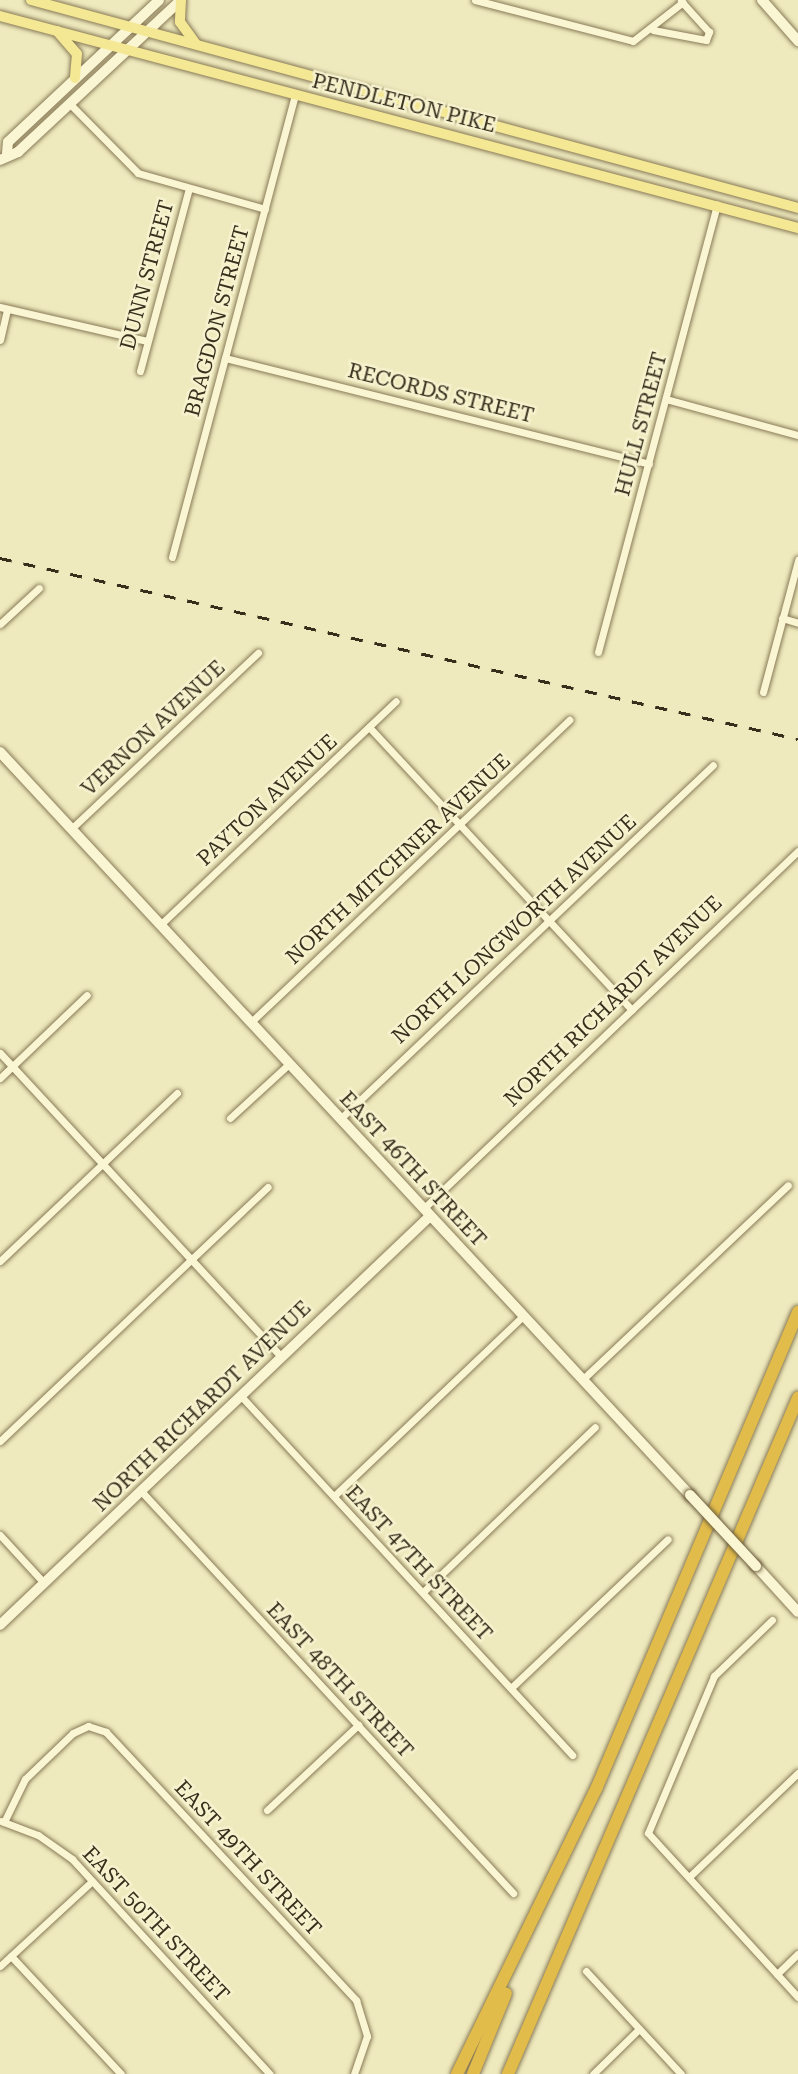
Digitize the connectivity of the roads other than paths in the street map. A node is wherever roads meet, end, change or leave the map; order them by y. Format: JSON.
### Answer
{"nodes":[{"id":1,"x":31,"y":0,"type":"edge"},
{"id":2,"x":159,"y":0,"type":"edge"},
{"id":3,"x":181,"y":0,"type":"edge"},
{"id":4,"x":475,"y":0,"type":"edge"},
{"id":5,"x":762,"y":0,"type":"edge"},
{"id":6,"x":682,"y":1,"type":"edge"},
{"id":7,"x":0,"y":16,"type":"edge"},
{"id":8,"x":131,"y":26,"type":"junction"},
{"id":9,"x":653,"y":30,"type":"junction"},
{"id":10,"x":57,"y":31,"type":"junction"},
{"id":11,"x":148,"y":31,"type":"junction"},
{"id":12,"x":798,"y":41,"type":"edge"},
{"id":13,"x":196,"y":44,"type":"junction"},
{"id":14,"x":110,"y":45,"type":"junction"},
{"id":15,"x":127,"y":49,"type":"junction"},
{"id":16,"x":75,"y":78,"type":"junction"},
{"id":17,"x":295,"y":95,"type":"junction"},
{"id":18,"x":69,"y":103,"type":"junction"},
{"id":19,"x":4,"y":156,"type":"edge"},
{"id":20,"x":189,"y":188,"type":"junction"},
{"id":21,"x":717,"y":205,"type":"junction"},
{"id":22,"x":798,"y":208,"type":"edge"},
{"id":23,"x":265,"y":209,"type":"junction"},
{"id":24,"x":798,"y":228,"type":"edge"},
{"id":25,"x":3,"y":308,"type":"edge"},
{"id":26,"x":0,"y":340,"type":"edge"},
{"id":27,"x":147,"y":341,"type":"junction"},
{"id":28,"x":225,"y":358,"type":"junction"},
{"id":29,"x":140,"y":371,"type":"dead end"},
{"id":30,"x":666,"y":399,"type":"junction"},
{"id":31,"x":798,"y":435,"type":"edge"},
{"id":32,"x":649,"y":464,"type":"junction"},
{"id":33,"x":172,"y":557,"type":"dead end"},
{"id":34,"x":798,"y":560,"type":"edge"},
{"id":35,"x":39,"y":588,"type":"dead end"},
{"id":36,"x":782,"y":618,"type":"junction"},
{"id":37,"x":798,"y":622,"type":"edge"},
{"id":38,"x":0,"y":624,"type":"edge"},
{"id":39,"x":598,"y":652,"type":"dead end"},
{"id":40,"x":258,"y":653,"type":"dead end"},
{"id":41,"x":763,"y":692,"type":"dead end"},
{"id":42,"x":396,"y":701,"type":"dead end"},
{"id":43,"x":569,"y":720,"type":"dead end"},
{"id":44,"x":369,"y":727,"type":"junction"},
{"id":45,"x":0,"y":752,"type":"edge"},
{"id":46,"x":713,"y":765,"type":"dead end"},
{"id":47,"x":459,"y":824,"type":"junction"},
{"id":48,"x":71,"y":829,"type":"junction"},
{"id":49,"x":798,"y":851,"type":"edge"},
{"id":50,"x":548,"y":920,"type":"junction"},
{"id":51,"x":160,"y":925,"type":"junction"},
{"id":52,"x":87,"y":995,"type":"dead end"},
{"id":53,"x":632,"y":1010,"type":"junction"},
{"id":54,"x":250,"y":1022,"type":"junction"},
{"id":55,"x":0,"y":1053,"type":"edge"},
{"id":56,"x":289,"y":1064,"type":"junction"},
{"id":57,"x":12,"y":1066,"type":"junction"},
{"id":58,"x":0,"y":1077,"type":"edge"},
{"id":59,"x":177,"y":1093,"type":"dead end"},
{"id":60,"x":230,"y":1118,"type":"dead end"},
{"id":61,"x":340,"y":1118,"type":"junction"},
{"id":62,"x":102,"y":1163,"type":"junction"},
{"id":63,"x":788,"y":1185,"type":"dead end"},
{"id":64,"x":268,"y":1187,"type":"dead end"},
{"id":65,"x":427,"y":1212,"type":"junction"},
{"id":66,"x":190,"y":1259,"type":"junction"},
{"id":67,"x":0,"y":1261,"type":"edge"},
{"id":68,"x":798,"y":1312,"type":"edge"},
{"id":69,"x":524,"y":1315,"type":"junction"},
{"id":70,"x":282,"y":1357,"type":"junction"},
{"id":71,"x":583,"y":1380,"type":"junction"},
{"id":72,"x":240,"y":1395,"type":"junction"},
{"id":73,"x":798,"y":1398,"type":"edge"},
{"id":74,"x":595,"y":1427,"type":"dead end"},
{"id":75,"x":0,"y":1441,"type":"edge"},
{"id":76,"x":141,"y":1490,"type":"junction"},
{"id":77,"x":334,"y":1496,"type":"junction"},
{"id":78,"x":0,"y":1535,"type":"edge"},
{"id":79,"x":668,"y":1539,"type":"dead end"},
{"id":80,"x":44,"y":1583,"type":"junction"},
{"id":81,"x":423,"y":1592,"type":"junction"},
{"id":82,"x":798,"y":1612,"type":"edge"},
{"id":83,"x":772,"y":1620,"type":"dead end"},
{"id":84,"x":0,"y":1625,"type":"edge"},
{"id":85,"x":511,"y":1688,"type":"junction"},
{"id":86,"x":358,"y":1725,"type":"junction"},
{"id":87,"x":572,"y":1755,"type":"dead end"},
{"id":88,"x":798,"y":1773,"type":"edge"},
{"id":89,"x":267,"y":1810,"type":"dead end"},
{"id":90,"x":2,"y":1821,"type":"edge"},
{"id":91,"x":689,"y":1877,"type":"junction"},
{"id":92,"x":92,"y":1881,"type":"junction"},
{"id":93,"x":513,"y":1893,"type":"dead end"},
{"id":94,"x":530,"y":1931,"type":"junction"},
{"id":95,"x":798,"y":1954,"type":"edge"},
{"id":96,"x":10,"y":1956,"type":"junction"},
{"id":97,"x":0,"y":1966,"type":"edge"},
{"id":98,"x":586,"y":1971,"type":"dead end"},
{"id":99,"x":777,"y":1974,"type":"junction"},
{"id":100,"x":798,"y":1997,"type":"edge"},
{"id":101,"x":639,"y":2029,"type":"junction"},
{"id":102,"x":121,"y":2074,"type":"edge"},
{"id":103,"x":271,"y":2074,"type":"edge"},
{"id":104,"x":354,"y":2074,"type":"edge"},
{"id":105,"x":457,"y":2074,"type":"edge"},
{"id":106,"x":473,"y":2074,"type":"edge"},
{"id":107,"x":508,"y":2074,"type":"edge"},
{"id":108,"x":593,"y":2074,"type":"edge"},
{"id":109,"x":681,"y":2074,"type":"edge"}],
"edges":[{"from":1,"to":8,"type":"main road","name":"PENDLETON PIKE"},
{"from":2,"to":8,"type":"street"},
{"from":3,"to":11,"type":"street"},
{"from":3,"to":13,"type":"main road"},
{"from":4,"to":9,"type":"street"},
{"from":5,"to":12,"type":"street"},
{"from":6,"to":9,"type":"street"},
{"from":6,"to":9,"type":"street"},
{"from":7,"to":10,"type":"main road","name":"PENDLETON PIKE"},
{"from":8,"to":11,"type":"main road","name":"PENDLETON PIKE"},
{"from":8,"to":14,"type":"street"},
{"from":10,"to":14,"type":"main road","name":"PENDLETON PIKE"},
{"from":10,"to":16,"type":"main road"},
{"from":11,"to":13,"type":"main road","name":"PENDLETON PIKE"},
{"from":11,"to":15,"type":"street"},
{"from":13,"to":22,"type":"main road","name":"PENDLETON PIKE"},
{"from":14,"to":15,"type":"main road","name":"PENDLETON PIKE"},
{"from":14,"to":16,"type":"street"},
{"from":15,"to":17,"type":"main road","name":"PENDLETON PIKE"},
{"from":15,"to":18,"type":"street"},
{"from":16,"to":19,"type":"street"},
{"from":17,"to":21,"type":"main road","name":"PENDLETON PIKE"},
{"from":17,"to":23,"type":"street","name":"BRAGDON STREET"},
{"from":18,"to":19,"type":"street"},
{"from":18,"to":20,"type":"street"},
{"from":20,"to":23,"type":"street"},
{"from":20,"to":27,"type":"street","name":"DUNN STREET"},
{"from":21,"to":24,"type":"main road","name":"PENDLETON PIKE"},
{"from":21,"to":30,"type":"street","name":"HULL STREET"},
{"from":23,"to":28,"type":"street","name":"BRAGDON STREET"},
{"from":25,"to":26,"type":"street"},
{"from":25,"to":27,"type":"street"},
{"from":27,"to":29,"type":"street","name":"DUNN STREET"},
{"from":28,"to":32,"type":"street","name":"RECORDS STREET"},
{"from":28,"to":33,"type":"street","name":"BRAGDON STREET"},
{"from":30,"to":31,"type":"street"},
{"from":30,"to":32,"type":"street","name":"HULL STREET"},
{"from":32,"to":39,"type":"street","name":"HULL STREET"},
{"from":34,"to":36,"type":"street"},
{"from":35,"to":38,"type":"street"},
{"from":36,"to":37,"type":"street"},
{"from":36,"to":41,"type":"street"},
{"from":40,"to":48,"type":"street","name":"VERNON AVENUE"},
{"from":42,"to":44,"type":"street","name":"PAYTON AVENUE"},
{"from":43,"to":47,"type":"street","name":"NORTH MITCHNER AVENUE"},
{"from":44,"to":47,"type":"street"},
{"from":44,"to":51,"type":"street","name":"PAYTON AVENUE"},
{"from":45,"to":48,"type":"street","name":"EAST 46TH STREET"},
{"from":46,"to":50,"type":"street","name":"NORTH LONGWORTH AVENUE"},
{"from":47,"to":50,"type":"street"},
{"from":47,"to":54,"type":"street","name":"NORTH MITCHNER AVENUE"},
{"from":48,"to":51,"type":"street","name":"EAST 46TH STREET"},
{"from":49,"to":53,"type":"street","name":"NORTH RICHARDT AVENUE"},
{"from":50,"to":53,"type":"street"},
{"from":50,"to":61,"type":"street","name":"NORTH LONGWORTH AVENUE"},
{"from":51,"to":54,"type":"street","name":"EAST 46TH STREET"},
{"from":52,"to":57,"type":"street"},
{"from":53,"to":65,"type":"street","name":"NORTH RICHARDT AVENUE"},
{"from":54,"to":56,"type":"street","name":"EAST 46TH STREET"},
{"from":55,"to":57,"type":"street"},
{"from":56,"to":60,"type":"street"},
{"from":56,"to":61,"type":"street","name":"EAST 46TH STREET"},
{"from":57,"to":58,"type":"street"},
{"from":57,"to":62,"type":"street"},
{"from":59,"to":62,"type":"street"},
{"from":61,"to":65,"type":"street","name":"EAST 46TH STREET"},
{"from":62,"to":66,"type":"street"},
{"from":62,"to":67,"type":"street"},
{"from":63,"to":71,"type":"street"},
{"from":64,"to":66,"type":"street"},
{"from":65,"to":69,"type":"street","name":"EAST 46TH STREET"},
{"from":65,"to":70,"type":"street","name":"NORTH RICHARDT AVENUE"},
{"from":66,"to":70,"type":"street"},
{"from":66,"to":75,"type":"street"},
{"from":68,"to":94,"type":"highway"},
{"from":69,"to":71,"type":"street","name":"EAST 46TH STREET"},
{"from":69,"to":77,"type":"street"},
{"from":70,"to":72,"type":"street","name":"NORTH RICHARDT AVENUE"},
{"from":71,"to":82,"type":"street","name":"EAST 46TH STREET","bridge":true},
{"from":72,"to":76,"type":"street","name":"NORTH RICHARDT AVENUE"},
{"from":72,"to":77,"type":"street","name":"EAST 47TH STREET"},
{"from":73,"to":107,"type":"highway"},
{"from":74,"to":81,"type":"street"},
{"from":76,"to":80,"type":"street","name":"NORTH RICHARDT AVENUE"},
{"from":76,"to":86,"type":"street","name":"EAST 48TH STREET"},
{"from":77,"to":81,"type":"street","name":"EAST 47TH STREET"},
{"from":78,"to":80,"type":"street"},
{"from":79,"to":85,"type":"street"},
{"from":80,"to":84,"type":"street","name":"NORTH RICHARDT AVENUE"},
{"from":81,"to":85,"type":"street","name":"EAST 47TH STREET"},
{"from":83,"to":91,"type":"street"},
{"from":85,"to":87,"type":"street","name":"EAST 47TH STREET"},
{"from":86,"to":89,"type":"street"},
{"from":86,"to":93,"type":"street","name":"EAST 48TH STREET"},
{"from":88,"to":91,"type":"street"},
{"from":90,"to":92,"type":"street","name":"EAST 50TH STREET"},
{"from":90,"to":104,"type":"street","name":"EAST 49TH STREET"},
{"from":91,"to":99,"type":"street"},
{"from":92,"to":96,"type":"street"},
{"from":92,"to":103,"type":"street","name":"EAST 50TH STREET"},
{"from":94,"to":105,"type":"highway"},
{"from":94,"to":106,"type":"highway"},
{"from":95,"to":99,"type":"street"},
{"from":96,"to":97,"type":"street"},
{"from":96,"to":102,"type":"street"},
{"from":98,"to":101,"type":"street"},
{"from":99,"to":100,"type":"street"},
{"from":101,"to":108,"type":"street"},
{"from":101,"to":109,"type":"street"}]}
